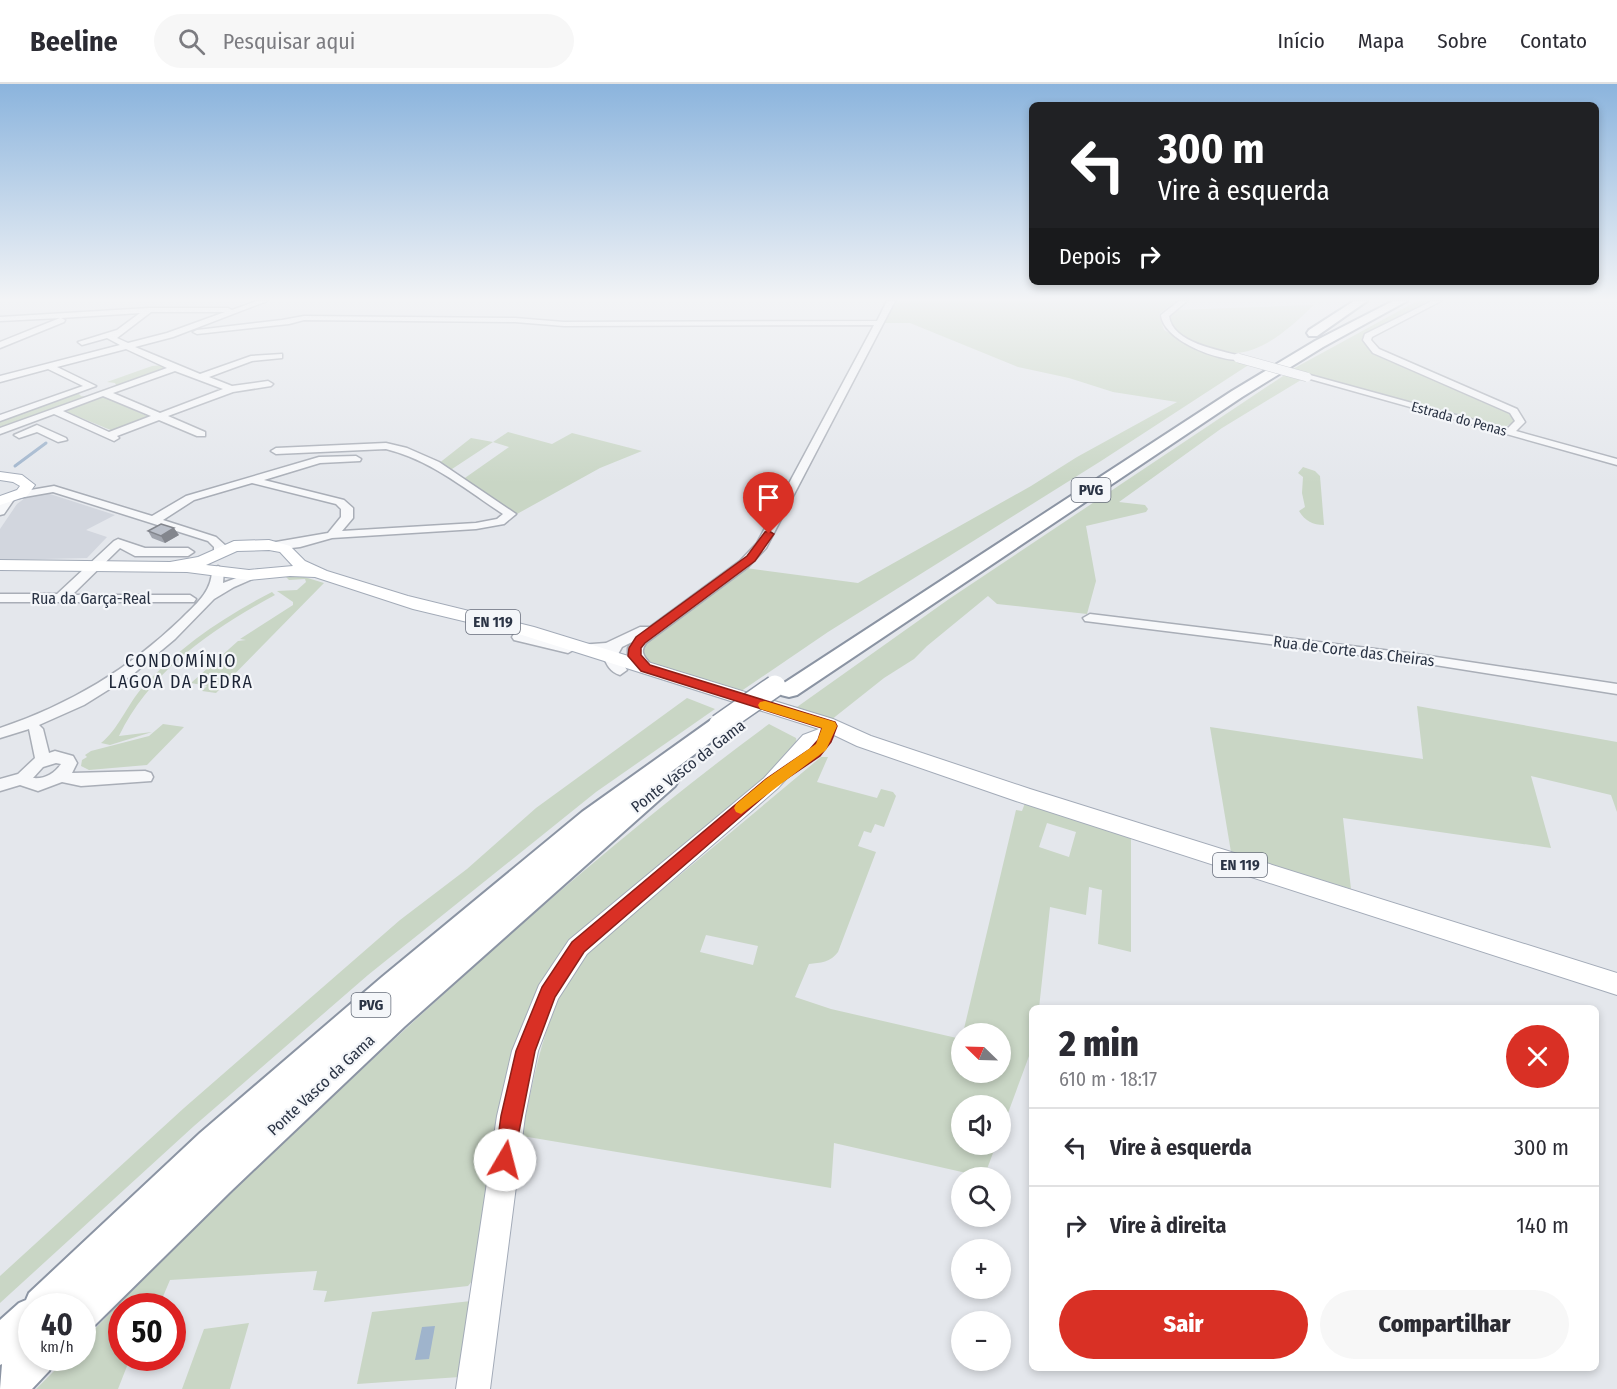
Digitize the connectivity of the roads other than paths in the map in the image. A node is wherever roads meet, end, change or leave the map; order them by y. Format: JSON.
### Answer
{"nodes":[{"id":1,"x":64,"y":362,"type":"edge"},
{"id":2,"x":160,"y":362,"type":"joint"},
{"id":3,"x":243,"y":362,"type":"edge"},
{"id":4,"x":858,"y":362,"type":"edge"},
{"id":5,"x":1252,"y":362,"type":"edge"},
{"id":6,"x":1268,"y":362,"type":"edge"},
{"id":7,"x":1290,"y":362,"type":"edge"},
{"id":8,"x":1400,"y":362,"type":"edge"},
{"id":9,"x":0,"y":365,"type":"edge"},
{"id":10,"x":150,"y":365,"type":"dead end"},
{"id":11,"x":48,"y":366,"type":"junction"},
{"id":12,"x":175,"y":368,"type":"junction"},
{"id":13,"x":201,"y":377,"type":"junction"},
{"id":14,"x":1,"y":379,"type":"edge"},
{"id":15,"x":268,"y":384,"type":"dead end"},
{"id":16,"x":99,"y":388,"type":"junction"},
{"id":17,"x":231,"y":389,"type":"junction"},
{"id":18,"x":55,"y":411,"type":"junction"},
{"id":19,"x":160,"y":416,"type":"junction"},
{"id":20,"x":0,"y":418,"type":"edge"},
{"id":21,"x":1,"y":430,"type":"edge"},
{"id":22,"x":1509,"y":432,"type":"junction"},
{"id":23,"x":201,"y":434,"type":"dead end"},
{"id":24,"x":62,"y":441,"type":"dead end"},
{"id":25,"x":276,"y":451,"type":"dead end"},
{"id":26,"x":356,"y":459,"type":"dead end"},
{"id":27,"x":1617,"y":462,"type":"edge"},
{"id":28,"x":1,"y":476,"type":"edge"},
{"id":29,"x":254,"y":480,"type":"junction"},
{"id":30,"x":9,"y":498,"type":"edge"},
{"id":31,"x":0,"y":512,"type":"edge"},
{"id":32,"x":154,"y":520,"type":"junction"},
{"id":33,"x":332,"y":535,"type":"junction"},
{"id":34,"x":317,"y":539,"type":"junction"},
{"id":35,"x":274,"y":546,"type":"junction"},
{"id":36,"x":188,"y":552,"type":"dead end"},
{"id":37,"x":292,"y":557,"type":"junction"},
{"id":38,"x":216,"y":562,"type":"junction"},
{"id":39,"x":0,"y":565,"type":"edge"},
{"id":40,"x":94,"y":566,"type":"junction"},
{"id":41,"x":266,"y":573,"type":"junction"},
{"id":42,"x":321,"y":574,"type":"junction"},
{"id":43,"x":0,"y":598,"type":"edge"},
{"id":44,"x":61,"y":598,"type":"junction"},
{"id":45,"x":186,"y":599,"type":"dead end"},
{"id":46,"x":408,"y":601,"type":"junction"},
{"id":47,"x":205,"y":602,"type":"junction"},
{"id":48,"x":691,"y":602,"type":"junction"},
{"id":49,"x":1090,"y":618,"type":"dead end"},
{"id":50,"x":641,"y":640,"type":"junction"},
{"id":51,"x":625,"y":641,"type":"junction"},
{"id":52,"x":163,"y":644,"type":"junction"},
{"id":53,"x":578,"y":646,"type":"junction"},
{"id":54,"x":615,"y":663,"type":"junction"},
{"id":55,"x":646,"y":668,"type":"junction"},
{"id":56,"x":782,"y":688,"type":"junction"},
{"id":57,"x":1617,"y":688,"type":"edge"},
{"id":58,"x":65,"y":709,"type":"junction"},
{"id":59,"x":778,"y":719,"type":"junction"},
{"id":60,"x":726,"y":727,"type":"junction"},
{"id":61,"x":36,"y":729,"type":"junction"},
{"id":62,"x":828,"y":730,"type":"junction"},
{"id":63,"x":6,"y":731,"type":"edge"},
{"id":64,"x":0,"y":740,"type":"edge"},
{"id":65,"x":798,"y":754,"type":"junction"},
{"id":66,"x":43,"y":760,"type":"junction"},
{"id":67,"x":60,"y":776,"type":"junction"},
{"id":68,"x":145,"y":777,"type":"dead end"},
{"id":69,"x":25,"y":778,"type":"junction"},
{"id":70,"x":771,"y":783,"type":"junction"},
{"id":71,"x":0,"y":785,"type":"edge"},
{"id":72,"x":1617,"y":984,"type":"edge"},
{"id":73,"x":56,"y":1293,"type":"edge"},
{"id":74,"x":96,"y":1298,"type":"edge"},
{"id":75,"x":18,"y":1329,"type":"edge"},
{"id":76,"x":0,"y":1346,"type":"edge"},
{"id":77,"x":23,"y":1371,"type":"edge"},
{"id":78,"x":4,"y":1389,"type":"edge"},
{"id":79,"x":473,"y":1389,"type":"edge"}],
"edges":[{"from":1,"to":11,"type":"street"},
{"from":2,"to":10,"type":"street"},
{"from":2,"to":12,"type":"street"},
{"from":3,"to":13,"type":"street"},
{"from":4,"to":48,"type":"street"},
{"from":5,"to":22,"type":"street","name":"Estrada do Penas","bridge":true},
{"from":6,"to":56,"type":"highway","name":"Ponte Vasco da Gama","number":"PVG"},
{"from":7,"to":56,"type":"highway","name":"Ponte Vasco da Gama","number":"PVG"},
{"from":8,"to":22,"type":"street"},
{"from":9,"to":14,"type":"street"},
{"from":11,"to":14,"type":"street"},
{"from":11,"to":16,"type":"street"},
{"from":12,"to":13,"type":"street"},
{"from":12,"to":16,"type":"street"},
{"from":13,"to":17,"type":"street"},
{"from":15,"to":17,"type":"street"},
{"from":16,"to":18,"type":"street"},
{"from":16,"to":19,"type":"street"},
{"from":16,"to":20,"type":"street"},
{"from":17,"to":19,"type":"street"},
{"from":18,"to":19,"type":"street"},
{"from":18,"to":21,"type":"street"},
{"from":19,"to":23,"type":"street"},
{"from":21,"to":24,"type":"street"},
{"from":22,"to":27,"type":"street","name":"Estrada do Penas"},
{"from":25,"to":33,"type":"street"},
{"from":26,"to":29,"type":"street"},
{"from":28,"to":30,"type":"main road"},
{"from":29,"to":32,"type":"street"},
{"from":29,"to":33,"type":"street"},
{"from":30,"to":31,"type":"street"},
{"from":30,"to":32,"type":"street"},
{"from":32,"to":38,"type":"street"},
{"from":33,"to":34,"type":"street"},
{"from":34,"to":35,"type":"street"},
{"from":34,"to":37,"type":"street"},
{"from":35,"to":37,"type":"main road"},
{"from":35,"to":38,"type":"main road"},
{"from":36,"to":40,"type":"street"},
{"from":37,"to":41,"type":"main road"},
{"from":37,"to":42,"type":"main road","number":"EN 119"},
{"from":38,"to":40,"type":"main road"},
{"from":38,"to":41,"type":"main road"},
{"from":38,"to":47,"type":"street"},
{"from":39,"to":40,"type":"main road"},
{"from":40,"to":44,"type":"street"},
{"from":41,"to":42,"type":"main road","number":"EN 119"},
{"from":41,"to":47,"type":"street"},
{"from":42,"to":46,"type":"main road","number":"EN 119"},
{"from":43,"to":44,"type":"street","name":"Rua da Garça-Real"},
{"from":44,"to":45,"type":"street","name":"Rua da Garça-Real"},
{"from":46,"to":53,"type":"main road","number":"EN 119"},
{"from":46,"to":54,"type":"main road","number":"EN 119"},
{"from":47,"to":52,"type":"street"},
{"from":48,"to":50,"type":"street"},
{"from":48,"to":51,"type":"street"},
{"from":49,"to":57,"type":"street","name":"Rua de Corte das Cheiras"},
{"from":50,"to":54,"type":"street"},
{"from":50,"to":55,"type":"street"},
{"from":51,"to":53,"type":"street"},
{"from":51,"to":54,"type":"street"},
{"from":52,"to":58,"type":"street"},
{"from":52,"to":61,"type":"street"},
{"from":53,"to":54,"type":"main road","number":"EN 119"},
{"from":54,"to":55,"type":"main road","number":"EN 119"},
{"from":54,"to":59,"type":"main road","number":"EN 119"},
{"from":55,"to":62,"type":"main road","number":"EN 119"},
{"from":56,"to":60,"type":"highway","name":"Ponte Vasco da Gama","number":"PVG"},
{"from":58,"to":61,"type":"street"},
{"from":58,"to":63,"type":"street"},
{"from":59,"to":62,"type":"main road","number":"EN 119"},
{"from":59,"to":65,"type":"main road"},
{"from":60,"to":73,"type":"highway","name":"Ponte Vasco da Gama","number":"PVG"},
{"from":60,"to":74,"type":"highway","name":"Ponte Vasco da Gama","number":"PVG"},
{"from":61,"to":63,"type":"street"},
{"from":61,"to":64,"type":"street"},
{"from":61,"to":66,"type":"street"},
{"from":62,"to":65,"type":"main road"},
{"from":62,"to":70,"type":"main road"},
{"from":62,"to":72,"type":"main road","number":"EN 119"},
{"from":65,"to":70,"type":"main road"},
{"from":66,"to":67,"type":"street"},
{"from":66,"to":69,"type":"street"},
{"from":67,"to":68,"type":"street"},
{"from":67,"to":69,"type":"street"},
{"from":69,"to":71,"type":"street"},
{"from":70,"to":79,"type":"main road"},
{"from":75,"to":76,"type":"highway"},
{"from":77,"to":78,"type":"highway"}]}
